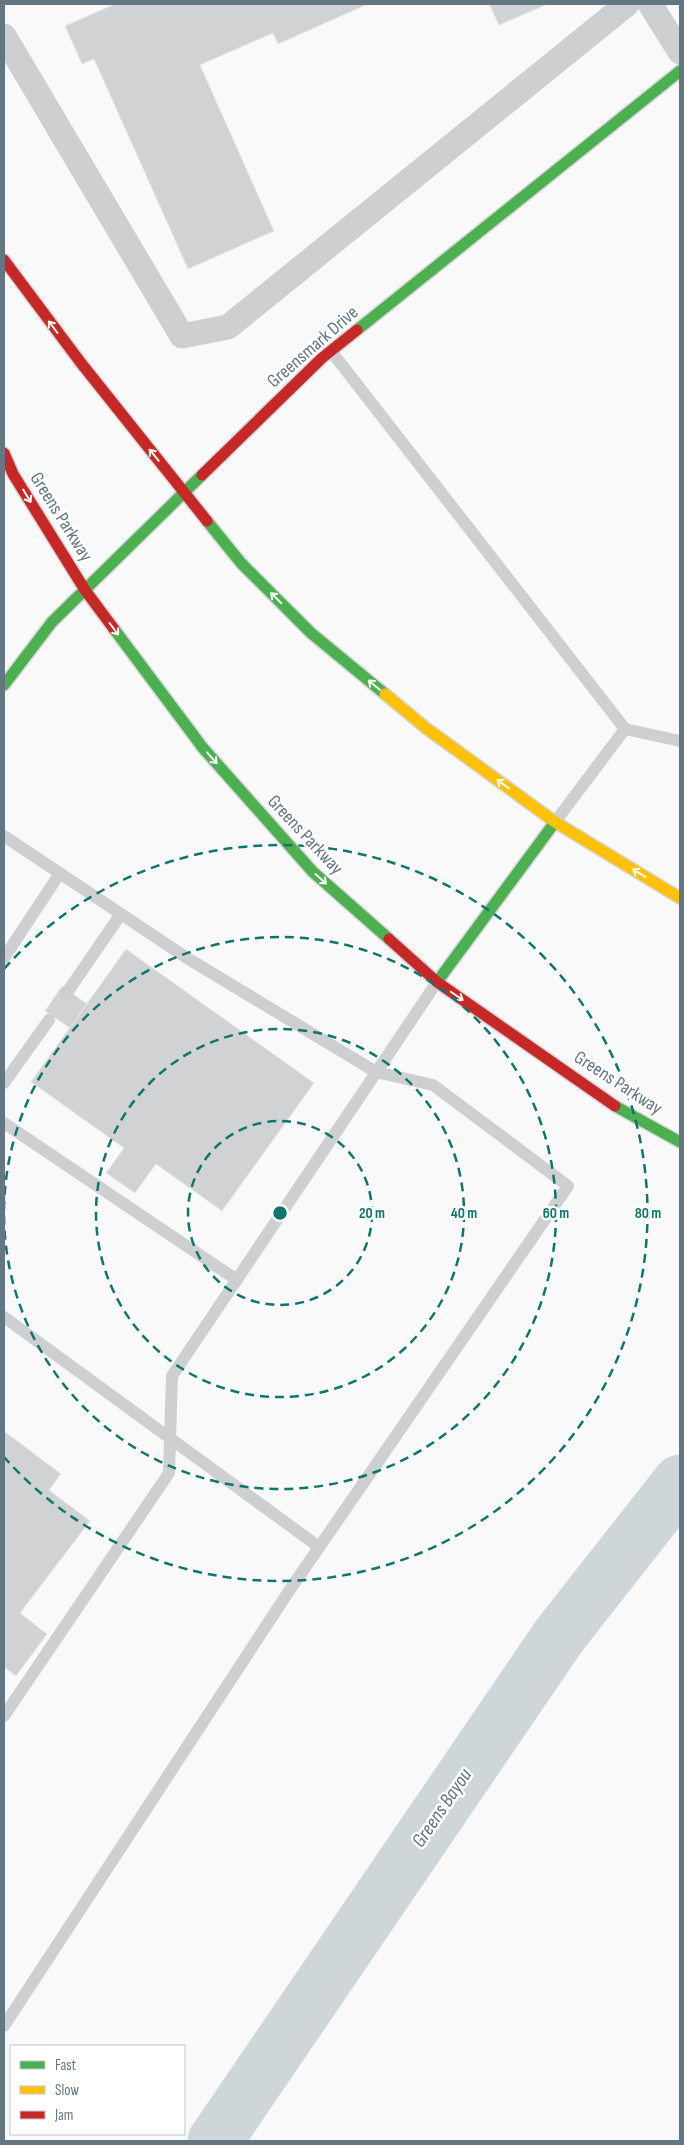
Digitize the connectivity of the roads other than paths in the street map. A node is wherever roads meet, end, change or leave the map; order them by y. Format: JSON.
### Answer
{"nodes":[{"id":1,"x":628,"y":4,"type":"edge"},
{"id":2,"x":650,"y":4,"type":"edge"},
{"id":3,"x":4,"y":36,"type":"edge"},
{"id":4,"x":680,"y":52,"type":"edge"},
{"id":5,"x":680,"y":71,"type":"edge"},
{"id":6,"x":4,"y":260,"type":"edge"},
{"id":7,"x":331,"y":351,"type":"junction"},
{"id":8,"x":4,"y":453,"type":"edge"},
{"id":9,"x":184,"y":493,"type":"junction"},
{"id":10,"x":85,"y":590,"type":"junction"},
{"id":11,"x":4,"y":685,"type":"edge"},
{"id":12,"x":625,"y":729,"type":"junction"},
{"id":13,"x":680,"y":740,"type":"edge"},
{"id":14,"x":555,"y":822,"type":"junction"},
{"id":15,"x":4,"y":836,"type":"edge"},
{"id":16,"x":60,"y":873,"type":"junction"},
{"id":17,"x":680,"y":898,"type":"edge"},
{"id":18,"x":121,"y":914,"type":"junction"},
{"id":19,"x":4,"y":958,"type":"edge"},
{"id":20,"x":437,"y":982,"type":"junction"},
{"id":21,"x":66,"y":994,"type":"dead end"},
{"id":22,"x":49,"y":1020,"type":"dead end"},
{"id":23,"x":376,"y":1072,"type":"junction"},
{"id":24,"x":4,"y":1083,"type":"edge"},
{"id":25,"x":4,"y":1123,"type":"edge"},
{"id":26,"x":680,"y":1142,"type":"edge"},
{"id":27,"x":237,"y":1280,"type":"junction"},
{"id":28,"x":4,"y":1317,"type":"edge"},
{"id":29,"x":170,"y":1439,"type":"junction"},
{"id":30,"x":319,"y":1547,"type":"junction"},
{"id":31,"x":4,"y":1716,"type":"edge"},
{"id":32,"x":4,"y":2026,"type":"edge"}],
"edges":[{"from":1,"to":3,"type":"street"},
{"from":2,"to":4,"type":"street"},
{"from":5,"to":7,"type":"street","name":"Greensmark Drive"},
{"from":9,"to":6,"type":"street","one_way":true},
{"from":7,"to":9,"type":"street","name":"Greensmark Drive"},
{"from":7,"to":12,"type":"lane"},
{"from":8,"to":10,"type":"street","name":"Greens Parkway","one_way":true},
{"from":9,"to":10,"type":"street","name":"Greensmark Drive"},
{"from":14,"to":9,"type":"street","one_way":true},
{"from":10,"to":11,"type":"street","name":"Greensmark Drive"},
{"from":10,"to":20,"type":"street","name":"Greens Parkway","one_way":true},
{"from":12,"to":13,"type":"lane"},
{"from":12,"to":14,"type":"lane"},
{"from":17,"to":14,"type":"street","one_way":true},
{"from":14,"to":20,"type":"street"},
{"from":15,"to":16,"type":"lane"},
{"from":16,"to":18,"type":"lane"},
{"from":16,"to":19,"type":"lane"},
{"from":18,"to":21,"type":"lane"},
{"from":18,"to":23,"type":"lane"},
{"from":20,"to":23,"type":"lane"},
{"from":20,"to":26,"type":"street","name":"Greens Parkway","one_way":true},
{"from":22,"to":24,"type":"lane"},
{"from":23,"to":27,"type":"lane"},
{"from":23,"to":30,"type":"lane"},
{"from":25,"to":27,"type":"lane"},
{"from":27,"to":29,"type":"lane"},
{"from":28,"to":29,"type":"lane"},
{"from":29,"to":30,"type":"lane"},
{"from":29,"to":31,"type":"lane"},
{"from":30,"to":32,"type":"lane"}]}
